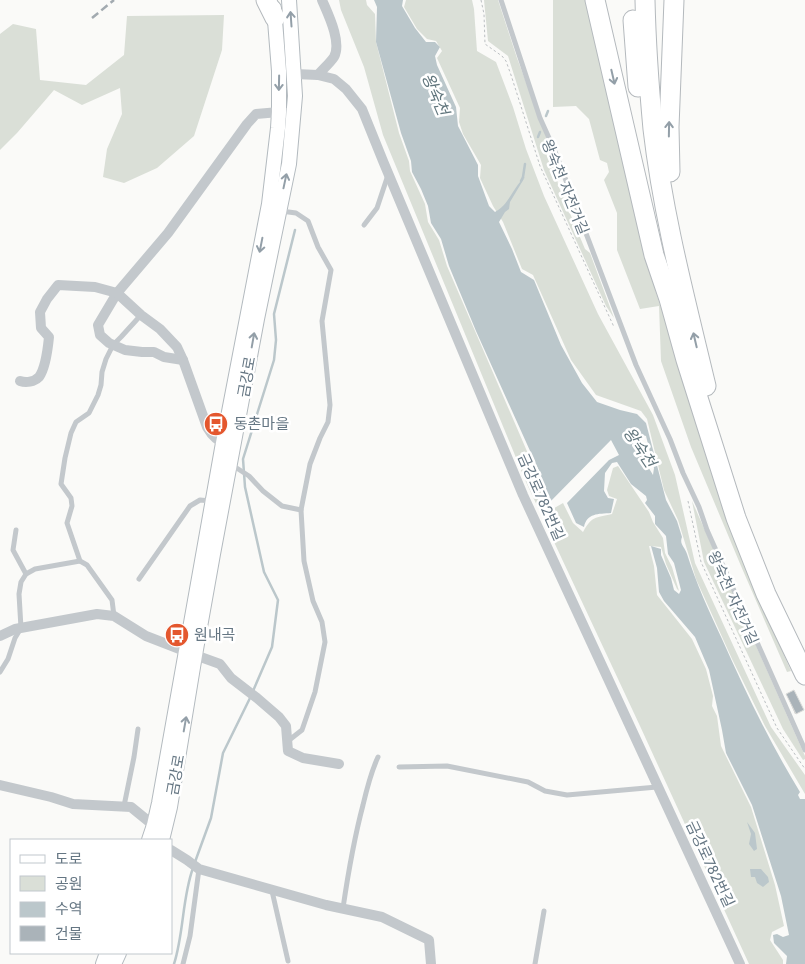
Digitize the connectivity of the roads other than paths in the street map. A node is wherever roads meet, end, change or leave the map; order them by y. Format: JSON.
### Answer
{"nodes":[{"id":1,"x":266,"y":0,"type":"edge"},
{"id":2,"x":289,"y":0,"type":"edge"},
{"id":3,"x":322,"y":0,"type":"edge"},
{"id":4,"x":330,"y":0,"type":"edge"},
{"id":5,"x":501,"y":0,"type":"edge"},
{"id":6,"x":595,"y":0,"type":"edge"},
{"id":7,"x":599,"y":0,"type":"edge"},
{"id":8,"x":632,"y":0,"type":"edge"},
{"id":9,"x":645,"y":0,"type":"edge"},
{"id":10,"x":674,"y":0,"type":"edge"},
{"id":11,"x":274,"y":9,"type":"edge"},
{"id":12,"x":328,"y":15,"type":"junction"},
{"id":13,"x":602,"y":30,"type":"junction"},
{"id":14,"x":295,"y":74,"type":"junction"},
{"id":15,"x":318,"y":75,"type":"junction"},
{"id":16,"x":279,"y":112,"type":"junction"},
{"id":17,"x":294,"y":114,"type":"junction"},
{"id":18,"x":388,"y":174,"type":"junction"},
{"id":19,"x":279,"y":211,"type":"junction"},
{"id":20,"x":364,"y":226,"type":"dead end"},
{"id":21,"x":677,"y":265,"type":"junction"},
{"id":22,"x":117,"y":293,"type":"junction"},
{"id":23,"x":669,"y":298,"type":"junction"},
{"id":24,"x":141,"y":315,"type":"junction"},
{"id":25,"x":113,"y":345,"type":"junction"},
{"id":26,"x":183,"y":360,"type":"junction"},
{"id":27,"x":20,"y":381,"type":"dead end"},
{"id":28,"x":228,"y":445,"type":"junction"},
{"id":29,"x":229,"y":465,"type":"junction"},
{"id":30,"x":213,"y":501,"type":"junction"},
{"id":31,"x":301,"y":510,"type":"junction"},
{"id":32,"x":16,"y":530,"type":"dead end"},
{"id":33,"x":80,"y":561,"type":"junction"},
{"id":34,"x":26,"y":574,"type":"junction"},
{"id":35,"x":139,"y":579,"type":"dead end"},
{"id":36,"x":114,"y":616,"type":"junction"},
{"id":37,"x":21,"y":628,"type":"junction"},
{"id":38,"x":0,"y":636,"type":"edge"},
{"id":39,"x":805,"y":649,"type":"edge"},
{"id":40,"x":190,"y":653,"type":"junction"},
{"id":41,"x":0,"y":672,"type":"edge"},
{"id":42,"x":805,"y":675,"type":"edge"},
{"id":43,"x":138,"y":729,"type":"dead end"},
{"id":44,"x":288,"y":742,"type":"junction"},
{"id":45,"x":805,"y":750,"type":"edge"},
{"id":46,"x":378,"y":757,"type":"dead end"},
{"id":47,"x":338,"y":764,"type":"dead end"},
{"id":48,"x":399,"y":767,"type":"dead end"},
{"id":49,"x":0,"y":785,"type":"edge"},
{"id":50,"x":657,"y":787,"type":"junction"},
{"id":51,"x":124,"y":806,"type":"junction"},
{"id":52,"x":161,"y":835,"type":"edge"},
{"id":53,"x":172,"y":851,"type":"edge"},
{"id":54,"x":199,"y":869,"type":"junction"},
{"id":55,"x":272,"y":890,"type":"junction"},
{"id":56,"x":342,"y":908,"type":"junction"},
{"id":57,"x":544,"y":911,"type":"dead end"},
{"id":58,"x":288,"y":961,"type":"dead end"},
{"id":59,"x":183,"y":964,"type":"edge"},
{"id":60,"x":431,"y":964,"type":"edge"},
{"id":61,"x":534,"y":964,"type":"edge"},
{"id":62,"x":740,"y":964,"type":"edge"}],
"edges":[{"from":1,"to":11,"type":"highway"},
{"from":14,"to":2,"type":"street","name":"금강로","one_way":true},
{"from":3,"to":12,"type":"street"},
{"from":4,"to":12,"type":"street"},
{"from":5,"to":45,"type":"lane"},
{"from":6,"to":13,"type":"highway"},
{"from":7,"to":13,"type":"highway"},
{"from":8,"to":23,"type":"highway"},
{"from":9,"to":21,"type":"highway"},
{"from":21,"to":10,"type":"highway","one_way":true},
{"from":11,"to":16,"type":"street","name":"금강로","one_way":true},
{"from":12,"to":15,"type":"street"},
{"from":13,"to":23,"type":"highway","one_way":true},
{"from":14,"to":15,"type":"street","name":"금강로782번길"},
{"from":14,"to":17,"type":"street","name":"금강로"},
{"from":15,"to":18,"type":"street","name":"금강로782번길"},
{"from":16,"to":17,"type":"street"},
{"from":16,"to":22,"type":"street"},
{"from":16,"to":28,"type":"street","name":"금강로","one_way":true},
{"from":19,"to":17,"type":"street","name":"금강로","one_way":true},
{"from":18,"to":20,"type":"lane"},
{"from":18,"to":50,"type":"street","name":"금강로782번길"},
{"from":28,"to":19,"type":"street","name":"금강로","one_way":true},
{"from":19,"to":31,"type":"lane"},
{"from":39,"to":21,"type":"highway","one_way":true},
{"from":22,"to":24,"type":"street"},
{"from":22,"to":25,"type":"street"},
{"from":22,"to":27,"type":"street"},
{"from":23,"to":42,"type":"highway"},
{"from":24,"to":25,"type":"lane"},
{"from":24,"to":26,"type":"street"},
{"from":25,"to":26,"type":"street"},
{"from":25,"to":33,"type":"lane"},
{"from":26,"to":28,"type":"street"},
{"from":28,"to":29,"type":"street","name":"금강로"},
{"from":29,"to":30,"type":"street","name":"금강로"},
{"from":29,"to":31,"type":"lane"},
{"from":29,"to":40,"type":"street","name":"금강로"},
{"from":30,"to":35,"type":"lane"},
{"from":30,"to":40,"type":"street","name":"금강로"},
{"from":31,"to":44,"type":"lane"},
{"from":32,"to":34,"type":"lane"},
{"from":33,"to":34,"type":"lane"},
{"from":33,"to":36,"type":"lane"},
{"from":34,"to":37,"type":"lane"},
{"from":36,"to":37,"type":"street"},
{"from":36,"to":40,"type":"street"},
{"from":37,"to":38,"type":"street"},
{"from":37,"to":41,"type":"lane"},
{"from":40,"to":44,"type":"street"},
{"from":40,"to":52,"type":"street","name":"금강로"},
{"from":43,"to":51,"type":"lane"},
{"from":44,"to":47,"type":"street"},
{"from":46,"to":56,"type":"lane"},
{"from":48,"to":50,"type":"lane"},
{"from":49,"to":51,"type":"street"},
{"from":50,"to":62,"type":"street","name":"금강로782번길"},
{"from":51,"to":52,"type":"street"},
{"from":53,"to":54,"type":"street"},
{"from":54,"to":55,"type":"street"},
{"from":54,"to":59,"type":"lane"},
{"from":55,"to":56,"type":"street"},
{"from":55,"to":58,"type":"lane"},
{"from":56,"to":60,"type":"street"},
{"from":57,"to":61,"type":"lane"}]}
